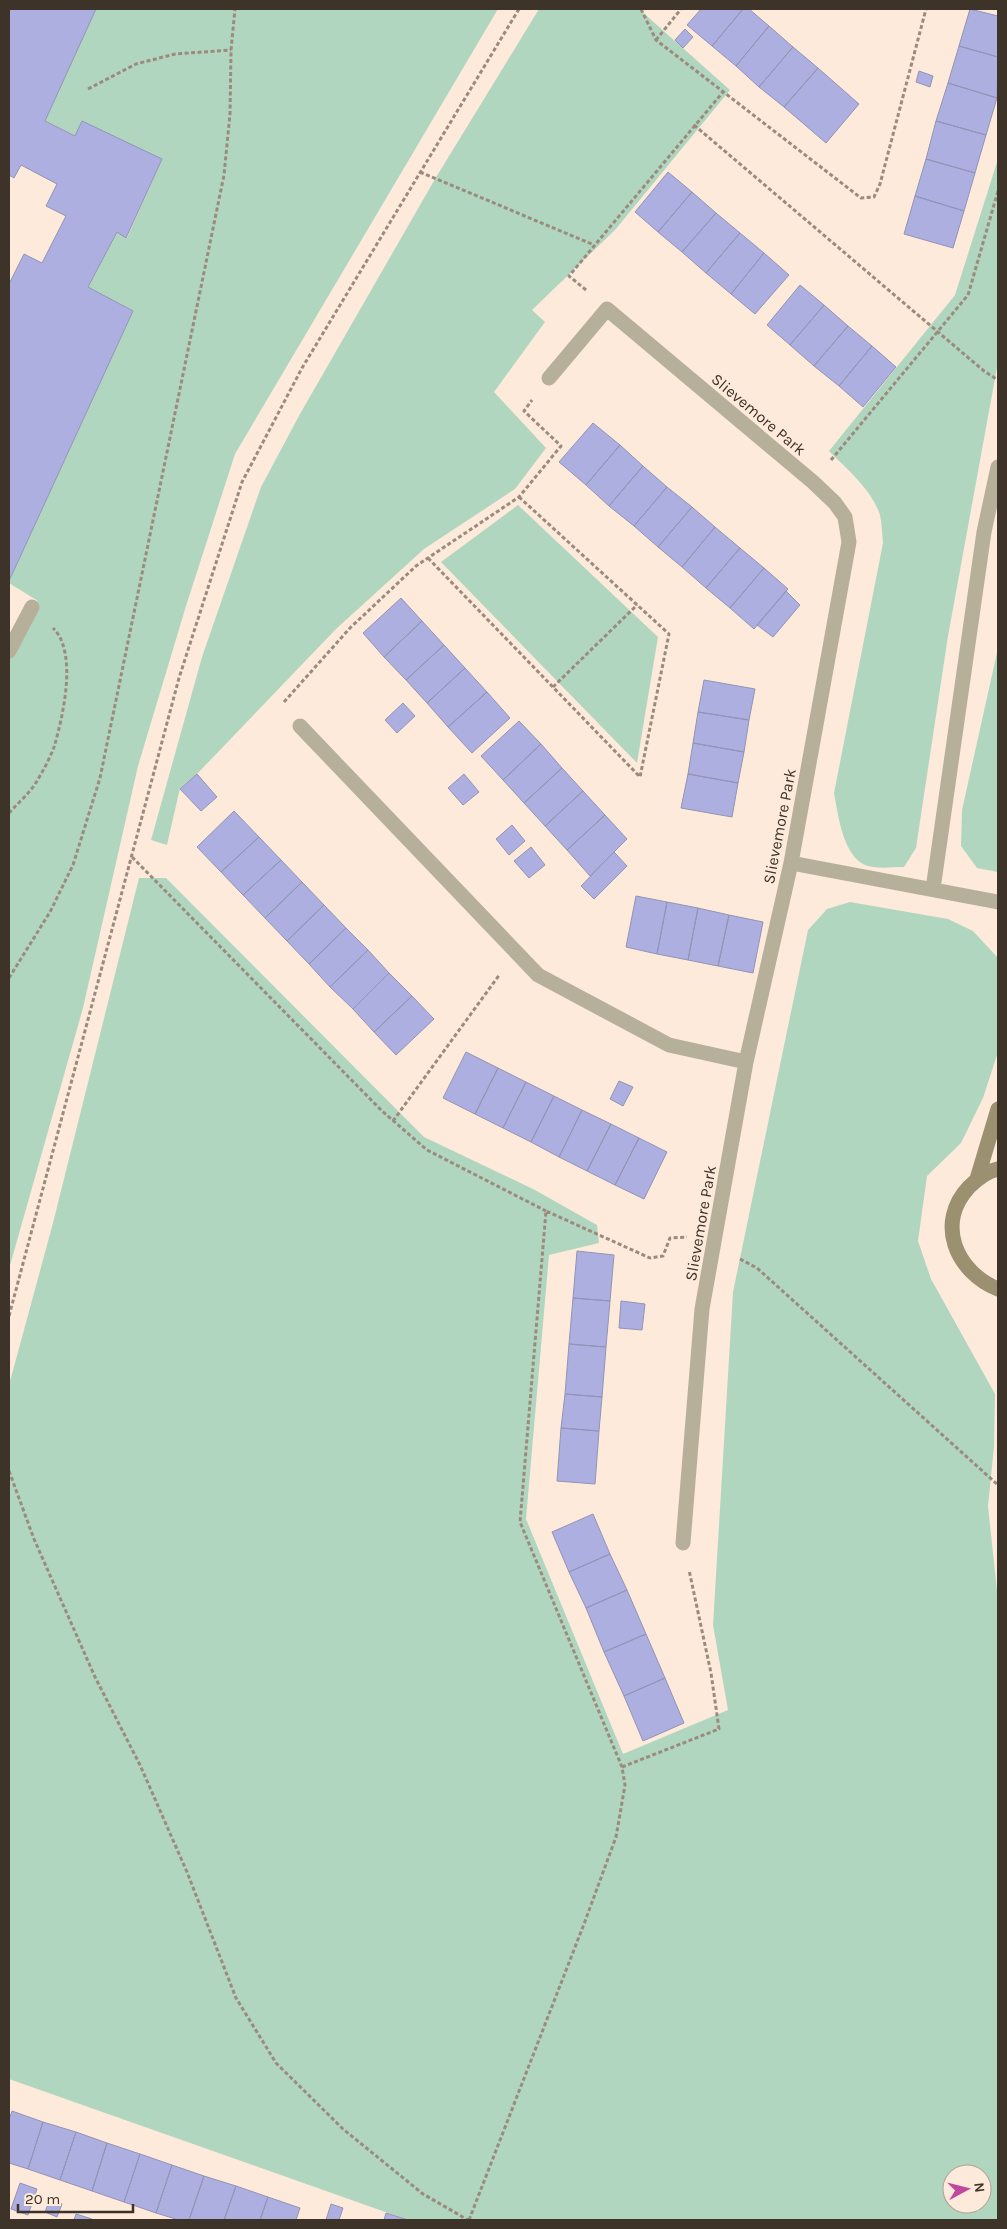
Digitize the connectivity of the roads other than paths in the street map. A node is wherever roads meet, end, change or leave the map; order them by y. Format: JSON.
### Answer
{"nodes":[{"id":1,"x":549,"y":378,"type":"road end"},
{"id":2,"x":998,"y":467,"type":"edge"},
{"id":3,"x":32,"y":607,"type":"road end"},
{"id":4,"x":9,"y":651,"type":"edge"},
{"id":5,"x":300,"y":726,"type":"road end"},
{"id":6,"x":791,"y":863,"type":"junction"},
{"id":7,"x":933,"y":889,"type":"junction"},
{"id":8,"x":998,"y":902,"type":"edge"},
{"id":9,"x":746,"y":1062,"type":"junction"},
{"id":10,"x":998,"y":1109,"type":"edge"},
{"id":11,"x":998,"y":1169,"type":"edge"},
{"id":12,"x":977,"y":1179,"type":"junction"},
{"id":13,"x":998,"y":1288,"type":"edge"},
{"id":14,"x":683,"y":1543,"type":"road end"}],
"edges":[{"from":1,"to":6,"type":"street","name":"Slievemore Park"},
{"from":2,"to":7,"type":"street"},
{"from":3,"to":4,"type":"street"},
{"from":5,"to":9,"type":"street"},
{"from":6,"to":7,"type":"street"},
{"from":6,"to":9,"type":"street","name":"Slievemore Park"},
{"from":7,"to":8,"type":"street"},
{"from":9,"to":14,"type":"street","name":"Slievemore Park"},
{"from":10,"to":12,"type":"main road"},
{"from":11,"to":12,"type":"main road"},
{"from":12,"to":13,"type":"main road"}]}
